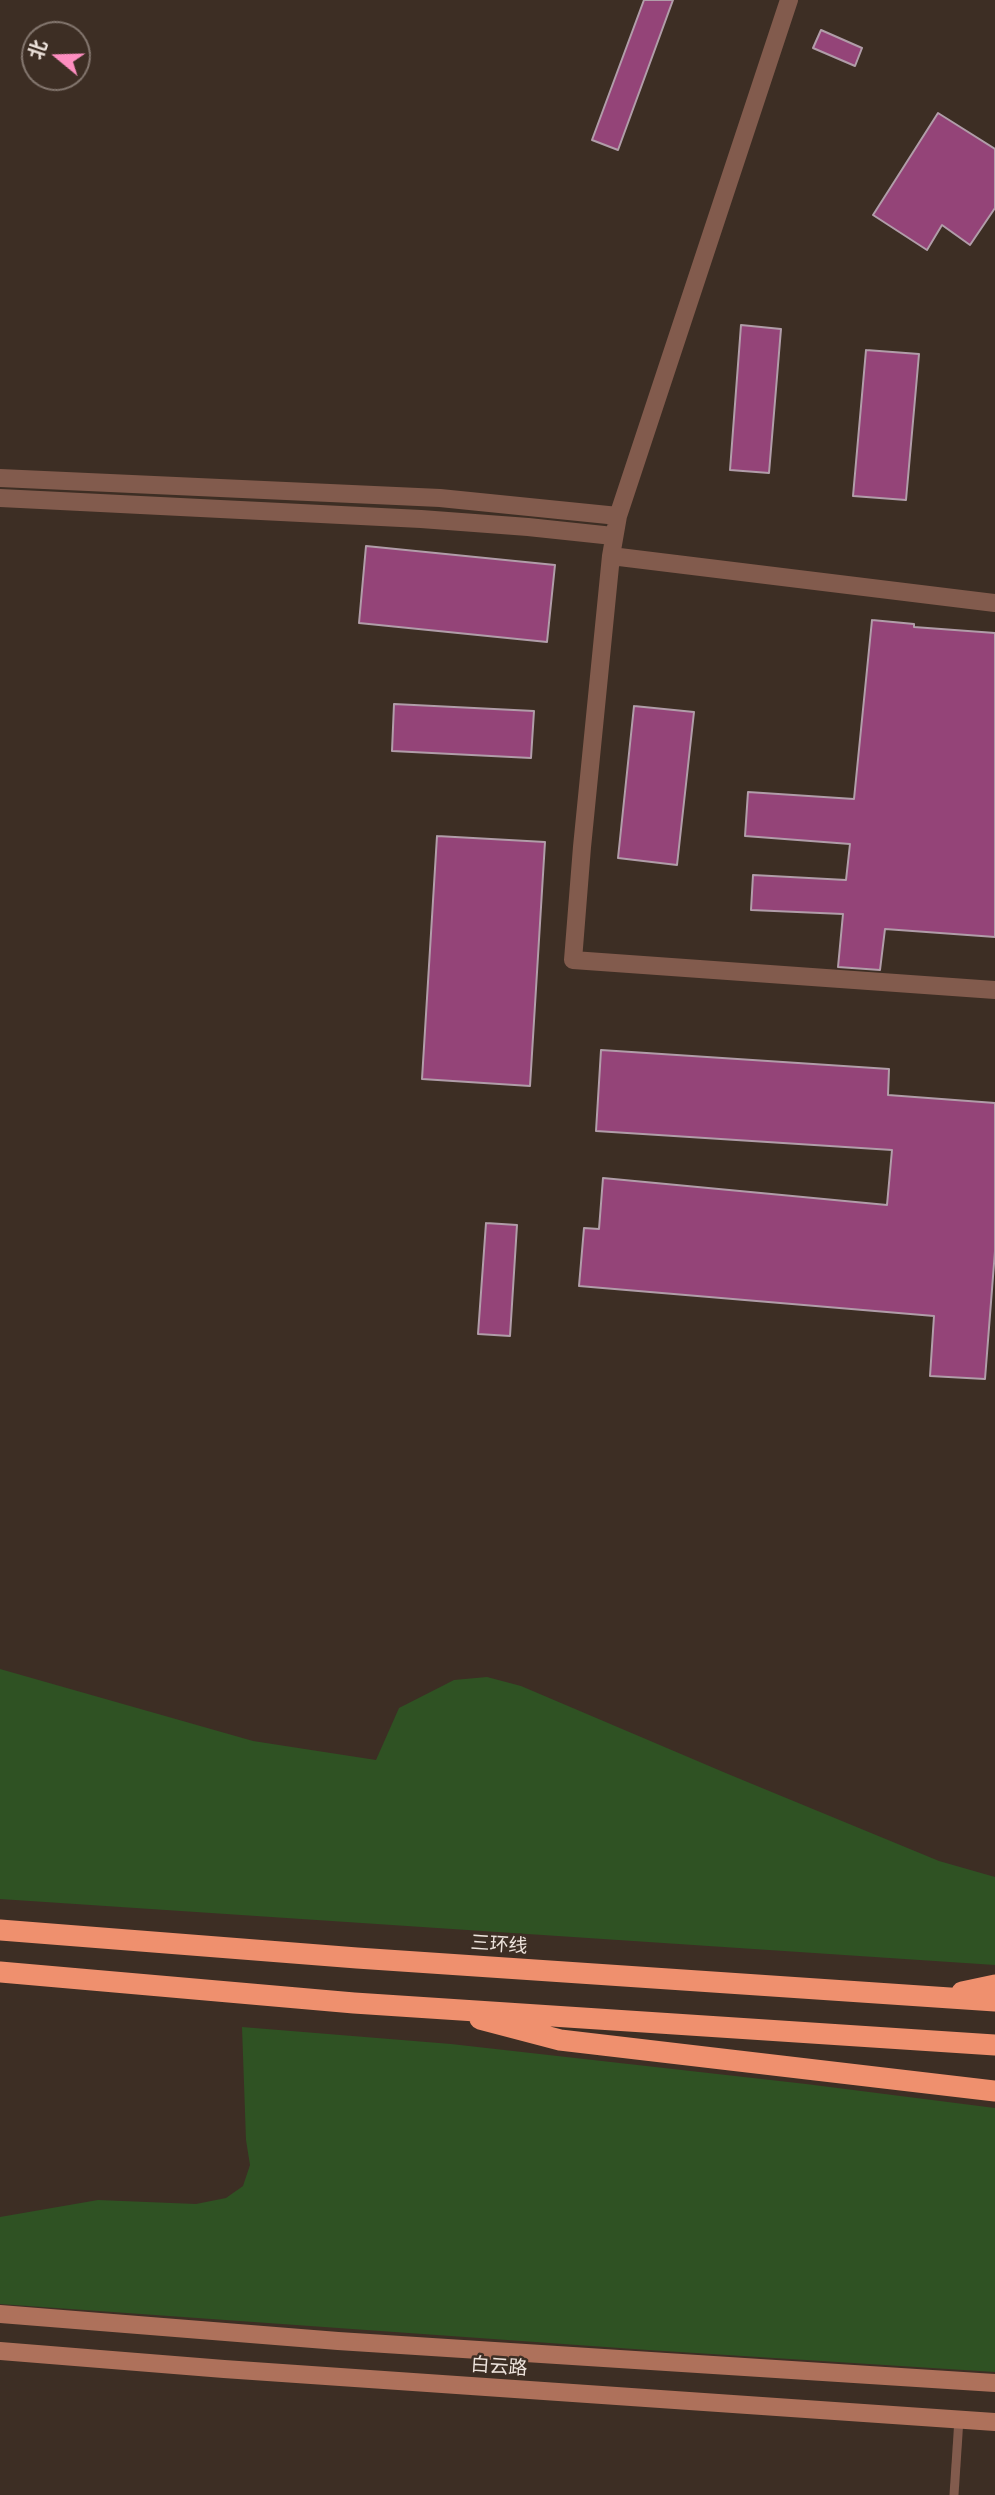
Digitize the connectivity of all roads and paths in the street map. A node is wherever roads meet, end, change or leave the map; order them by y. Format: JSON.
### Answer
{"nodes":[{"id":1,"x":789,"y":0,"type":"edge"},
{"id":2,"x":0,"y":478,"type":"edge"},
{"id":3,"x":0,"y":498,"type":"edge"},
{"id":4,"x":618,"y":516,"type":"junction"},
{"id":5,"x":613,"y":536,"type":"junction"},
{"id":6,"x":611,"y":556,"type":"junction"},
{"id":7,"x":995,"y":603,"type":"edge"},
{"id":8,"x":995,"y":990,"type":"edge"},
{"id":9,"x":0,"y":1930,"type":"edge"},
{"id":10,"x":0,"y":1972,"type":"edge"},
{"id":11,"x":995,"y":1985,"type":"edge"},
{"id":12,"x":936,"y":1998,"type":"junction"},
{"id":13,"x":995,"y":2001,"type":"edge"},
{"id":14,"x":441,"y":2008,"type":"junction"},
{"id":15,"x":995,"y":2045,"type":"edge"},
{"id":16,"x":995,"y":2091,"type":"edge"},
{"id":17,"x":0,"y":2314,"type":"edge"},
{"id":18,"x":0,"y":2351,"type":"edge"},
{"id":19,"x":995,"y":2383,"type":"edge"},
{"id":20,"x":959,"y":2419,"type":"junction"},
{"id":21,"x":995,"y":2422,"type":"edge"},
{"id":22,"x":954,"y":2495,"type":"edge"}],
"edges":[{"from":1,"to":4,"type":"street"},
{"from":2,"to":4,"type":"street"},
{"from":3,"to":5,"type":"street"},
{"from":4,"to":5,"type":"street"},
{"from":5,"to":6,"type":"street"},
{"from":6,"to":7,"type":"street"},
{"from":6,"to":8,"type":"street"},
{"from":9,"to":12,"type":"highway","name":"三环线"},
{"from":10,"to":14,"type":"highway"},
{"from":11,"to":12,"type":"highway"},
{"from":12,"to":13,"type":"highway","name":"三环线"},
{"from":14,"to":15,"type":"highway"},
{"from":14,"to":16,"type":"highway"},
{"from":17,"to":19,"type":"street","name":"白云路"},
{"from":18,"to":20,"type":"street","name":"白云路"},
{"from":20,"to":21,"type":"street","name":"白云路"},
{"from":20,"to":22,"type":"lane"}]}
